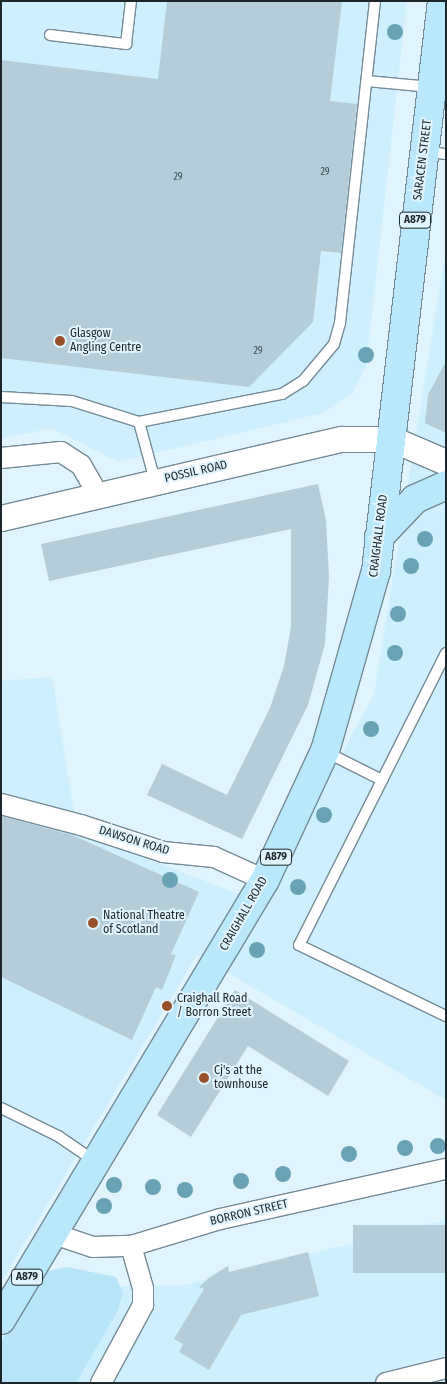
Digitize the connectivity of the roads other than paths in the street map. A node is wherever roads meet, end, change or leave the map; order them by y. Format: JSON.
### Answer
{"nodes":[{"id":1,"x":131,"y":1,"type":"edge"},
{"id":2,"x":375,"y":1,"type":"edge"},
{"id":3,"x":442,"y":1,"type":"edge"},
{"id":4,"x":50,"y":35,"type":"dead end"},
{"id":5,"x":367,"y":81,"type":"junction"},
{"id":6,"x":433,"y":87,"type":"junction"},
{"id":7,"x":434,"y":152,"type":"edge"},
{"id":8,"x":1,"y":397,"type":"edge"},
{"id":9,"x":140,"y":422,"type":"junction"},
{"id":10,"x":392,"y":439,"type":"junction"},
{"id":11,"x":1,"y":458,"type":"edge"},
{"id":12,"x":446,"y":462,"type":"edge"},
{"id":13,"x":154,"y":481,"type":"junction"},
{"id":14,"x":446,"y":485,"type":"edge"},
{"id":15,"x":98,"y":495,"type":"junction"},
{"id":16,"x":1,"y":518,"type":"edge"},
{"id":17,"x":380,"y":537,"type":"junction"},
{"id":18,"x":446,"y":653,"type":"edge"},
{"id":19,"x":325,"y":751,"type":"junction"},
{"id":20,"x":382,"y":780,"type":"junction"},
{"id":21,"x":1,"y":804,"type":"edge"},
{"id":22,"x":265,"y":880,"type":"junction"},
{"id":23,"x":446,"y":1016,"type":"edge"},
{"id":24,"x":1,"y":1108,"type":"edge"},
{"id":25,"x":98,"y":1163,"type":"junction"},
{"id":26,"x":446,"y":1169,"type":"edge"},
{"id":27,"x":54,"y":1234,"type":"junction"},
{"id":28,"x":130,"y":1246,"type":"junction"},
{"id":29,"x":1,"y":1320,"type":"edge"},
{"id":30,"x":446,"y":1368,"type":"edge"},
{"id":31,"x":101,"y":1383,"type":"edge"},
{"id":32,"x":386,"y":1383,"type":"edge"}],
"edges":[{"from":1,"to":4,"type":"lane"},
{"from":2,"to":5,"type":"lane"},
{"from":3,"to":6,"type":"main road","name":"SARACEN STREET","number":"A879"},
{"from":5,"to":6,"type":"lane"},
{"from":5,"to":9,"type":"lane"},
{"from":6,"to":7,"type":"main road","name":"SARACEN STREET","number":"A879"},
{"from":7,"to":10,"type":"main road","name":"SARACEN STREET","number":"A879"},
{"from":8,"to":9,"type":"lane"},
{"from":9,"to":13,"type":"lane"},
{"from":10,"to":12,"type":"street"},
{"from":10,"to":13,"type":"street","name":"POSSIL ROAD"},
{"from":10,"to":17,"type":"main road","name":"CRAIGHALL ROAD","number":"A879"},
{"from":11,"to":15,"type":"street"},
{"from":13,"to":15,"type":"street","name":"POSSIL ROAD"},
{"from":14,"to":17,"type":"main road"},
{"from":15,"to":16,"type":"street","name":"POSSIL ROAD"},
{"from":17,"to":19,"type":"main road","name":"CRAIGHALL ROAD","number":"A879"},
{"from":18,"to":20,"type":"lane"},
{"from":19,"to":20,"type":"lane"},
{"from":19,"to":22,"type":"main road","name":"CRAIGHALL ROAD","number":"A879"},
{"from":20,"to":23,"type":"lane"},
{"from":21,"to":22,"type":"street","name":"DAWSON ROAD"},
{"from":22,"to":25,"type":"main road","name":"CRAIGHALL ROAD","number":"A879"},
{"from":24,"to":25,"type":"lane"},
{"from":25,"to":27,"type":"main road","name":"CRAIGHALL ROAD","number":"A879"},
{"from":26,"to":28,"type":"street","name":"BORRON STREET"},
{"from":27,"to":28,"type":"street","name":"BORRON STREET"},
{"from":27,"to":29,"type":"main road","name":"CRAIGHALL ROAD","number":"A879"},
{"from":28,"to":31,"type":"street"},
{"from":30,"to":32,"type":"street"}]}
